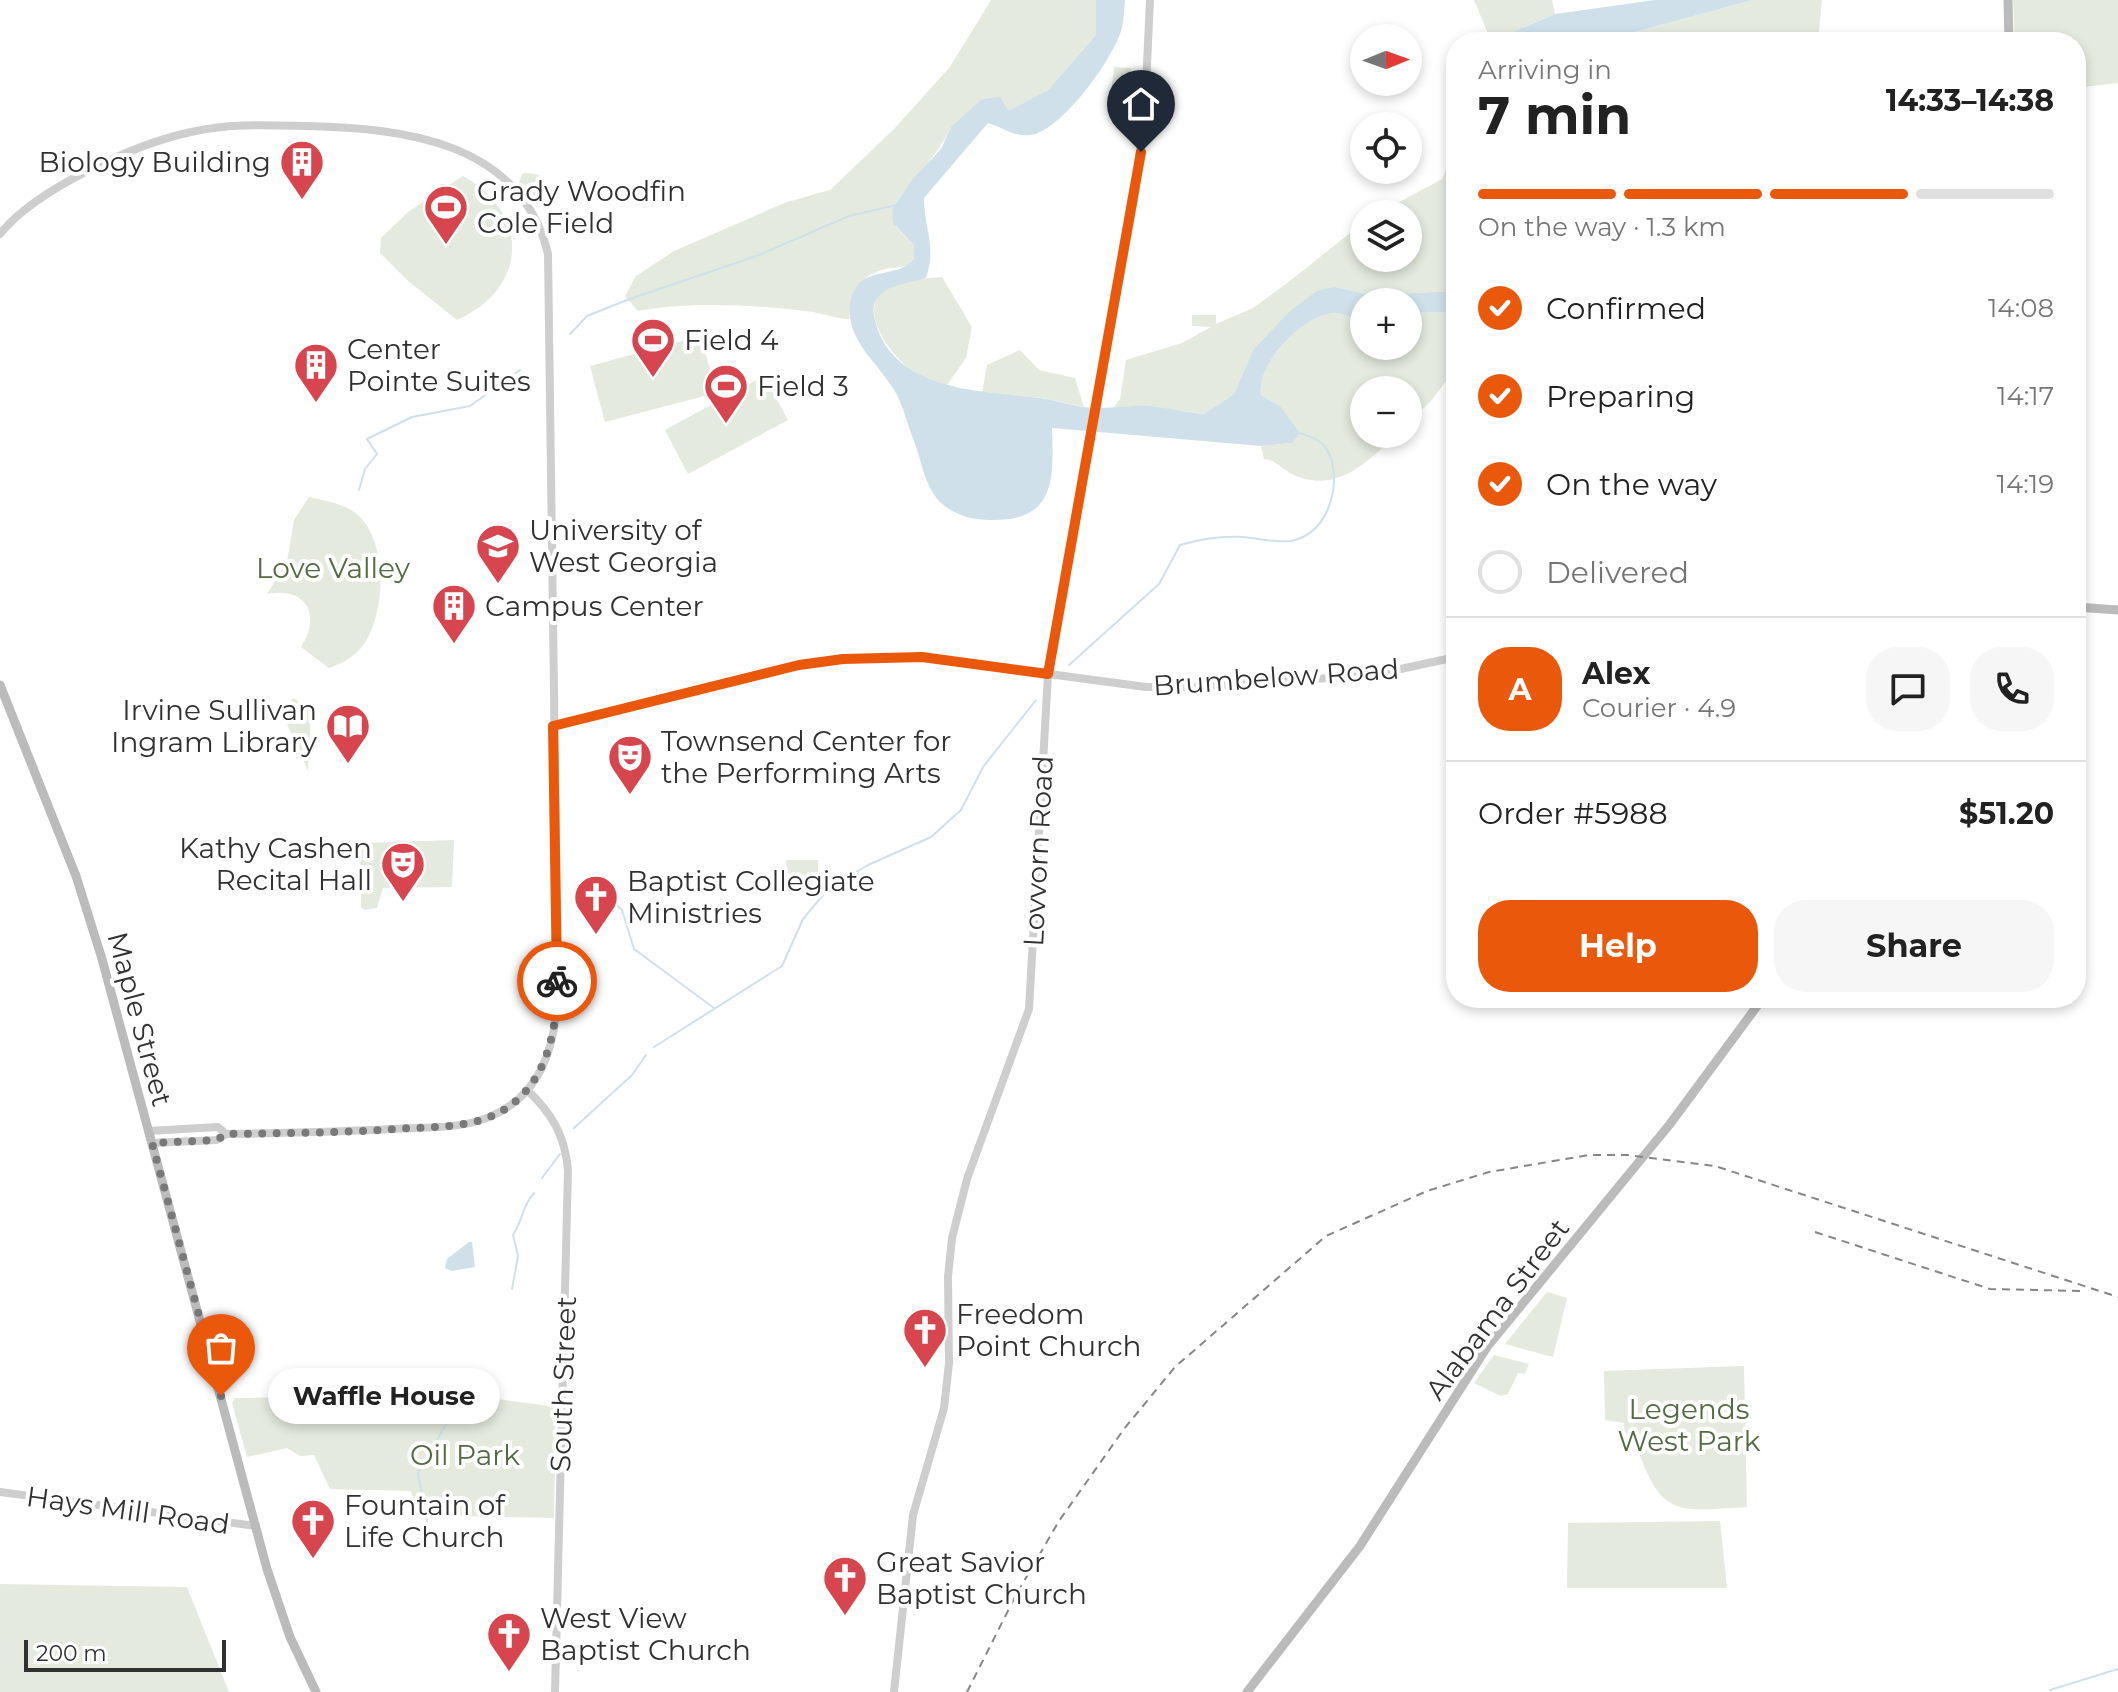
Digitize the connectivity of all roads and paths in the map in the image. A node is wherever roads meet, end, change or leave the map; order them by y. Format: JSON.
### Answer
{"nodes":[{"id":1,"x":1150,"y":0,"type":"edge"},
{"id":2,"x":2008,"y":0,"type":"edge"},
{"id":3,"x":2009,"y":32,"type":"edge"},
{"id":4,"x":0,"y":234,"type":"edge"},
{"id":5,"x":2086,"y":608,"type":"edge"},
{"id":6,"x":2114,"y":610,"type":"edge"},
{"id":7,"x":1446,"y":659,"type":"edge"},
{"id":8,"x":1048,"y":674,"type":"junction"},
{"id":9,"x":0,"y":685,"type":"edge"},
{"id":10,"x":553,"y":726,"type":"junction"},
{"id":11,"x":1756,"y":1008,"type":"edge"},
{"id":12,"x":527,"y":1090,"type":"junction"},
{"id":13,"x":148,"y":1131,"type":"junction"},
{"id":14,"x":226,"y":1134,"type":"junction"},
{"id":15,"x":152,"y":1143,"type":"junction"},
{"id":16,"x":0,"y":1492,"type":"edge"},
{"id":17,"x":256,"y":1526,"type":"junction"},
{"id":18,"x":316,"y":1692,"type":"edge"},
{"id":19,"x":555,"y":1692,"type":"edge"},
{"id":20,"x":894,"y":1692,"type":"edge"},
{"id":21,"x":1247,"y":1692,"type":"edge"}],
"edges":[{"from":1,"to":8,"type":"street","name":"Lovvorn Road"},
{"from":2,"to":3,"type":"main road"},
{"from":4,"to":10,"type":"street"},
{"from":5,"to":6,"type":"main road"},
{"from":7,"to":8,"type":"street","name":"Brumbelow Road"},
{"from":8,"to":10,"type":"street","name":"Brumbelow Road"},
{"from":8,"to":20,"type":"street","name":"Lovvorn Road"},
{"from":9,"to":13,"type":"main road","name":"Maple Street"},
{"from":10,"to":12,"type":"street"},
{"from":11,"to":21,"type":"main road","name":"Alabama Street"},
{"from":12,"to":14,"type":"street"},
{"from":12,"to":19,"type":"street","name":"South Street"},
{"from":13,"to":14,"type":"street"},
{"from":13,"to":15,"type":"main road","name":"Maple Street"},
{"from":14,"to":15,"type":"street"},
{"from":15,"to":17,"type":"main road","name":"Maple Street"},
{"from":16,"to":17,"type":"street","name":"Hays Mill Road"},
{"from":17,"to":18,"type":"main road","name":"Maple Street"}]}
